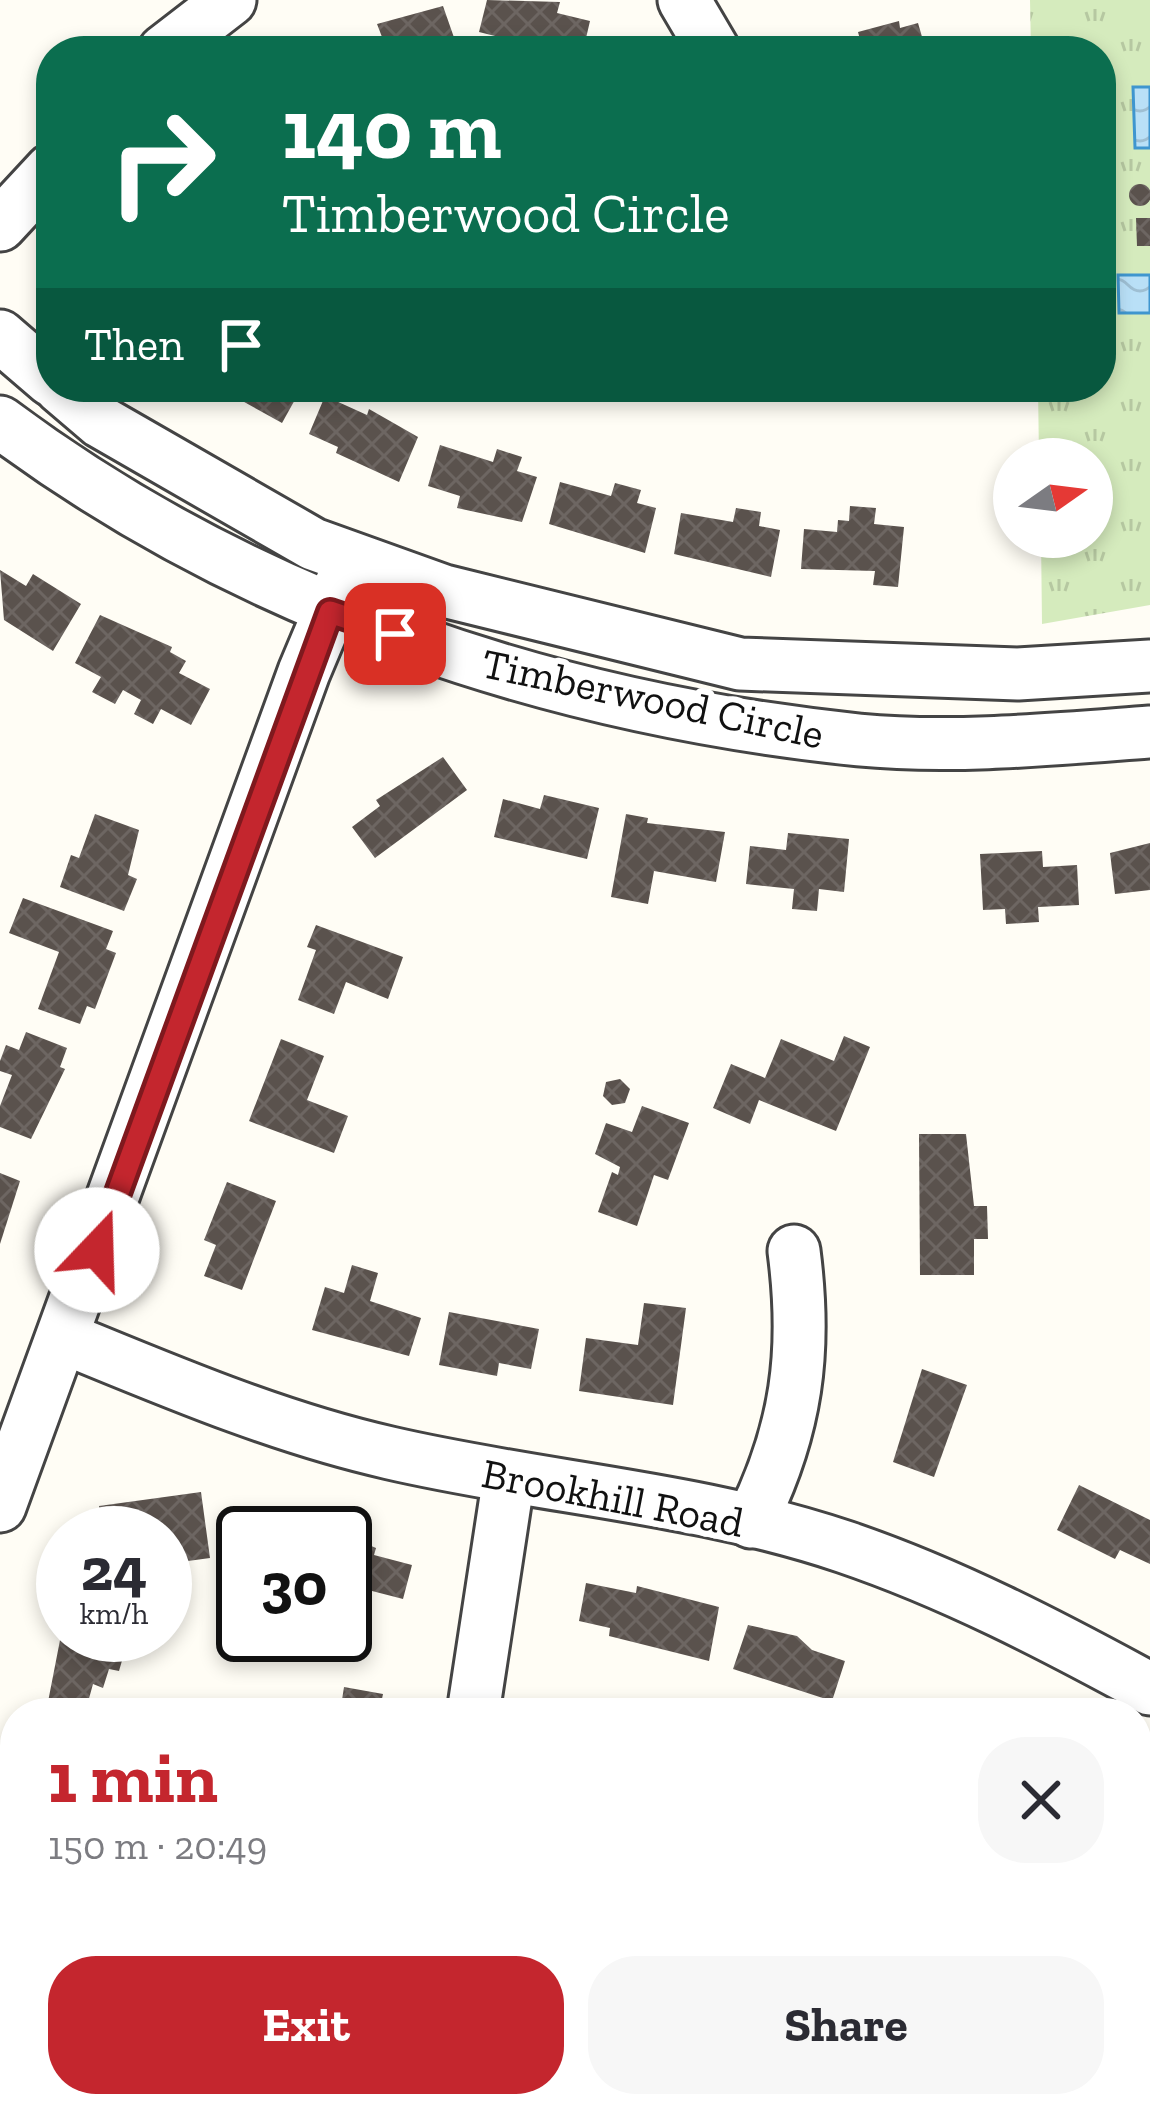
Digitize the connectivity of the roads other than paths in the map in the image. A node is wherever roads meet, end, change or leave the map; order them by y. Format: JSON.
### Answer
{"nodes":[{"id":1,"x":230,"y":0,"type":"edge"},
{"id":2,"x":684,"y":0,"type":"edge"},
{"id":3,"x":183,"y":36,"type":"edge"},
{"id":4,"x":704,"y":36,"type":"edge"},
{"id":5,"x":36,"y":186,"type":"edge"},
{"id":6,"x":0,"y":225,"type":"edge"},
{"id":7,"x":0,"y":336,"type":"edge"},
{"id":8,"x":36,"y":367,"type":"edge"},
{"id":9,"x":78,"y":402,"type":"edge"},
{"id":10,"x":0,"y":422,"type":"edge"},
{"id":11,"x":352,"y":555,"type":"junction"},
{"id":12,"x":330,"y":612,"type":"junction"},
{"id":13,"x":1150,"y":666,"type":"edge"},
{"id":14,"x":1150,"y":732,"type":"edge"},
{"id":15,"x":794,"y":1251,"type":"dead end"},
{"id":16,"x":64,"y":1338,"type":"junction"},
{"id":17,"x":509,"y":1477,"type":"junction"},
{"id":18,"x":0,"y":1506,"type":"edge"},
{"id":19,"x":751,"y":1522,"type":"junction"},
{"id":20,"x":1150,"y":1689,"type":"edge"},
{"id":21,"x":475,"y":1698,"type":"edge"}],
"edges":[{"from":1,"to":3,"type":"street"},
{"from":2,"to":4,"type":"street"},
{"from":5,"to":6,"type":"street"},
{"from":7,"to":8,"type":"street"},
{"from":9,"to":11,"type":"street","name":"Timberwood Circle"},
{"from":10,"to":12,"type":"street","name":"Timberwood Circle"},
{"from":11,"to":12,"type":"street"},
{"from":11,"to":13,"type":"street","name":"Timberwood Circle"},
{"from":12,"to":14,"type":"street","name":"Timberwood Circle"},
{"from":12,"to":16,"type":"street"},
{"from":15,"to":19,"type":"street"},
{"from":16,"to":17,"type":"street","name":"Brookhill Road"},
{"from":16,"to":18,"type":"street"},
{"from":17,"to":19,"type":"street","name":"Brookhill Road"},
{"from":17,"to":21,"type":"street"},
{"from":19,"to":20,"type":"street","name":"Brookhill Road"}]}
